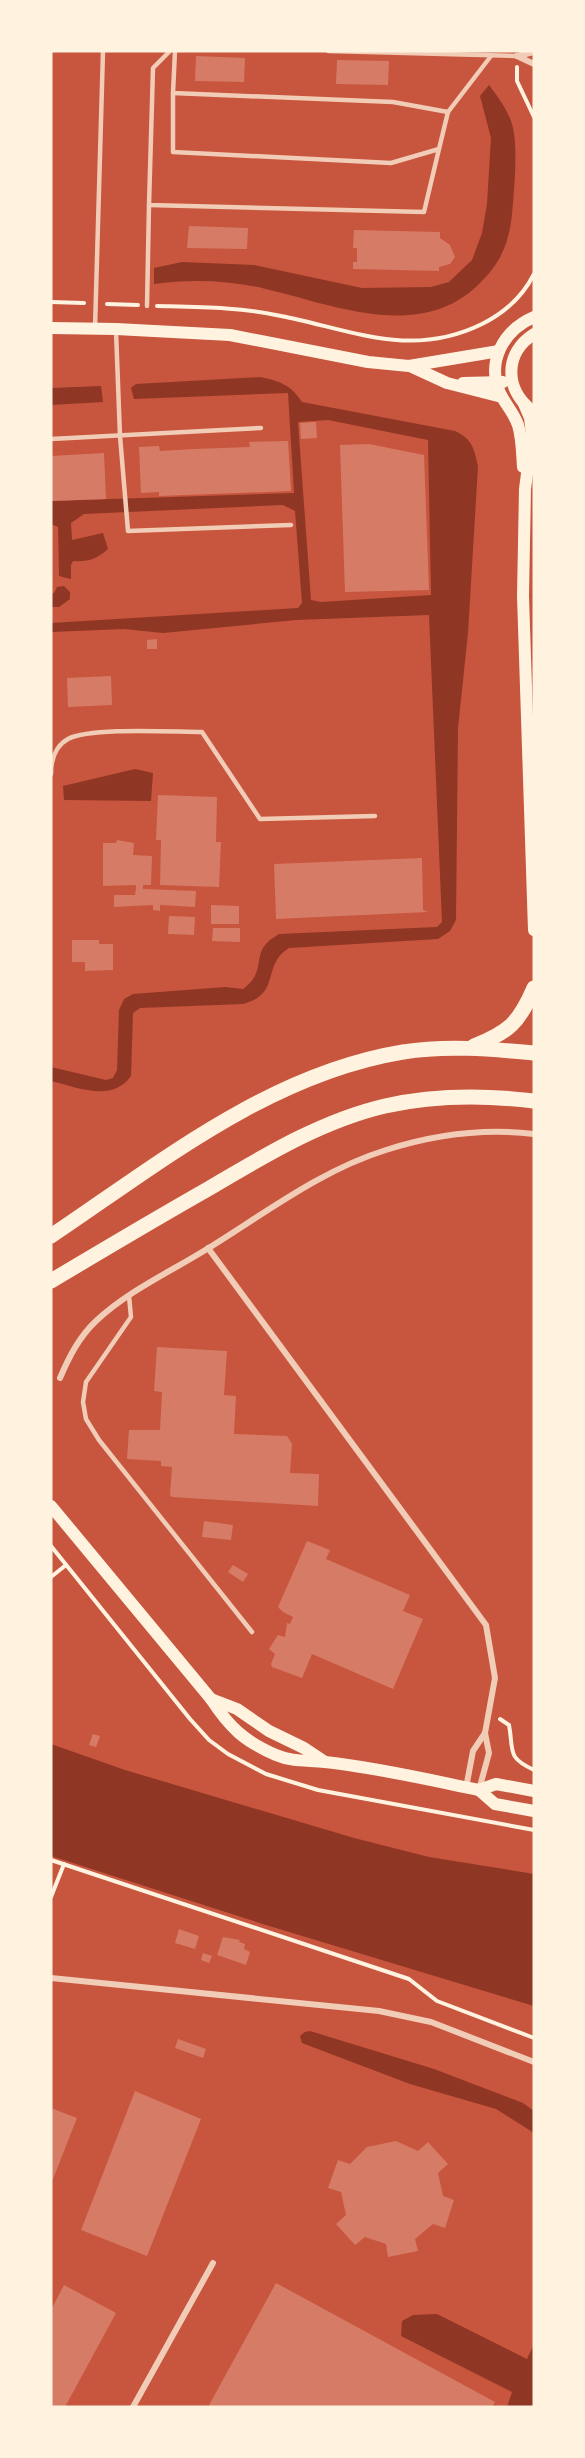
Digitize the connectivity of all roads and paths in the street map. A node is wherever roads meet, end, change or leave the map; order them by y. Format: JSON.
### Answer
{"nodes":[{"id":1,"x":103,"y":51,"type":"edge"},
{"id":2,"x":172,"y":51,"type":"edge"},
{"id":3,"x":328,"y":51,"type":"edge"},
{"id":4,"x":534,"y":52,"type":"edge"},
{"id":5,"x":491,"y":56,"type":"junction"},
{"id":6,"x":517,"y":56,"type":"junction"},
{"id":7,"x":534,"y":64,"type":"edge"},
{"id":8,"x":173,"y":93,"type":"junction"},
{"id":9,"x":448,"y":112,"type":"junction"},
{"id":10,"x":534,"y":117,"type":"edge"},
{"id":11,"x":440,"y":148,"type":"junction"},
{"id":12,"x":149,"y":205,"type":"junction"},
{"id":13,"x":534,"y":274,"type":"edge"},
{"id":14,"x":51,"y":302,"type":"edge"},
{"id":15,"x":96,"y":304,"type":"junction"},
{"id":16,"x":147,"y":306,"type":"junction"},
{"id":17,"x":534,"y":317,"type":"edge"},
{"id":18,"x":51,"y":328,"type":"edge"},
{"id":19,"x":95,"y":328,"type":"junction"},
{"id":20,"x":116,"y":328,"type":"junction"},
{"id":21,"x":534,"y":334,"type":"edge"},
{"id":22,"x":499,"y":351,"type":"junction"},
{"id":23,"x":409,"y":366,"type":"junction"},
{"id":24,"x":496,"y":382,"type":"junction"},
{"id":25,"x":447,"y":383,"type":"junction"},
{"id":26,"x":512,"y":384,"type":"junction"},
{"id":27,"x":502,"y":397,"type":"junction"},
{"id":28,"x":529,"y":408,"type":"edge"},
{"id":29,"x":261,"y":428,"type":"dead end"},
{"id":30,"x":120,"y":436,"type":"junction"},
{"id":31,"x":51,"y":440,"type":"edge"},
{"id":32,"x":525,"y":489,"type":"junction"},
{"id":33,"x":291,"y":525,"type":"dead end"},
{"id":34,"x":51,"y":774,"type":"edge"},
{"id":35,"x":375,"y":816,"type":"dead end"},
{"id":36,"x":534,"y":930,"type":"edge"},
{"id":37,"x":534,"y":988,"type":"edge"},
{"id":38,"x":470,"y":1048,"type":"junction"},
{"id":39,"x":534,"y":1053,"type":"edge"},
{"id":40,"x":534,"y":1101,"type":"edge"},
{"id":41,"x":534,"y":1134,"type":"edge"},
{"id":42,"x":51,"y":1236,"type":"edge"},
{"id":43,"x":208,"y":1248,"type":"junction"},
{"id":44,"x":51,"y":1281,"type":"edge"},
{"id":45,"x":129,"y":1296,"type":"junction"},
{"id":46,"x":60,"y":1378,"type":"dead end"},
{"id":47,"x":51,"y":1506,"type":"edge"},
{"id":48,"x":51,"y":1546,"type":"edge"},
{"id":49,"x":51,"y":1577,"type":"edge"},
{"id":50,"x":252,"y":1632,"type":"dead end"},
{"id":51,"x":212,"y":1699,"type":"junction"},
{"id":52,"x":489,"y":1715,"type":"junction"},
{"id":53,"x":485,"y":1733,"type":"junction"},
{"id":54,"x":325,"y":1761,"type":"junction"},
{"id":55,"x":534,"y":1770,"type":"edge"},
{"id":56,"x":466,"y":1788,"type":"junction"},
{"id":57,"x":478,"y":1790,"type":"junction"},
{"id":58,"x":534,"y":1791,"type":"edge"},
{"id":59,"x":534,"y":1811,"type":"edge"},
{"id":60,"x":51,"y":1860,"type":"edge"},
{"id":61,"x":64,"y":1864,"type":"junction"},
{"id":62,"x":51,"y":1897,"type":"edge"},
{"id":63,"x":51,"y":1978,"type":"edge"},
{"id":64,"x":534,"y":2038,"type":"edge"},
{"id":65,"x":534,"y":2062,"type":"edge"},
{"id":66,"x":213,"y":2263,"type":"dead end"},
{"id":67,"x":133,"y":2407,"type":"edge"}],
"edges":[{"from":1,"to":15,"type":"lane"},
{"from":2,"to":8,"type":"lane"},
{"from":2,"to":12,"type":"lane"},
{"from":3,"to":5,"type":"lane"},
{"from":4,"to":6,"type":"street"},
{"from":5,"to":6,"type":"lane"},
{"from":5,"to":9,"type":"lane"},
{"from":6,"to":7,"type":"street"},
{"from":6,"to":10,"type":"path"},
{"from":8,"to":9,"type":"lane"},
{"from":8,"to":11,"type":"lane"},
{"from":9,"to":11,"type":"lane"},
{"from":11,"to":12,"type":"lane"},
{"from":12,"to":16,"type":"lane"},
{"from":13,"to":16,"type":"path"},
{"from":14,"to":15,"type":"path"},
{"from":15,"to":16,"type":"path"},
{"from":15,"to":19,"type":"lane"},
{"from":17,"to":22,"type":"main road"},
{"from":18,"to":19,"type":"main road"},
{"from":19,"to":20,"type":"main road"},
{"from":20,"to":23,"type":"main road"},
{"from":20,"to":30,"type":"lane"},
{"from":21,"to":26,"type":"main road"},
{"from":22,"to":23,"type":"main road"},
{"from":22,"to":24,"type":"main road"},
{"from":23,"to":25,"type":"main road"},
{"from":24,"to":25,"type":"main road"},
{"from":24,"to":26,"type":"main road"},
{"from":24,"to":27,"type":"main road"},
{"from":25,"to":27,"type":"main road"},
{"from":26,"to":28,"type":"main road"},
{"from":27,"to":32,"type":"main road"},
{"from":28,"to":32,"type":"main road"},
{"from":29,"to":30,"type":"lane"},
{"from":30,"to":31,"type":"lane"},
{"from":30,"to":33,"type":"lane"},
{"from":32,"to":36,"type":"main road"},
{"from":34,"to":35,"type":"lane"},
{"from":37,"to":38,"type":"main road"},
{"from":38,"to":39,"type":"main road"},
{"from":38,"to":42,"type":"main road"},
{"from":40,"to":44,"type":"main road"},
{"from":41,"to":43,"type":"street"},
{"from":43,"to":45,"type":"street"},
{"from":43,"to":52,"type":"street"},
{"from":45,"to":46,"type":"street"},
{"from":45,"to":50,"type":"lane"},
{"from":47,"to":51,"type":"main road"},
{"from":48,"to":49,"type":"path"},
{"from":51,"to":54,"type":"main road"},
{"from":51,"to":54,"type":"main road"},
{"from":52,"to":53,"type":"street"},
{"from":52,"to":55,"type":"path"},
{"from":53,"to":56,"type":"street"},
{"from":53,"to":57,"type":"street"},
{"from":54,"to":56,"type":"main road"},
{"from":56,"to":57,"type":"main road"},
{"from":57,"to":58,"type":"main road"},
{"from":57,"to":59,"type":"main road"},
{"from":60,"to":61,"type":"path"},
{"from":61,"to":62,"type":"path"},
{"from":61,"to":64,"type":"path"},
{"from":63,"to":65,"type":"street"},
{"from":66,"to":67,"type":"street"}]}
